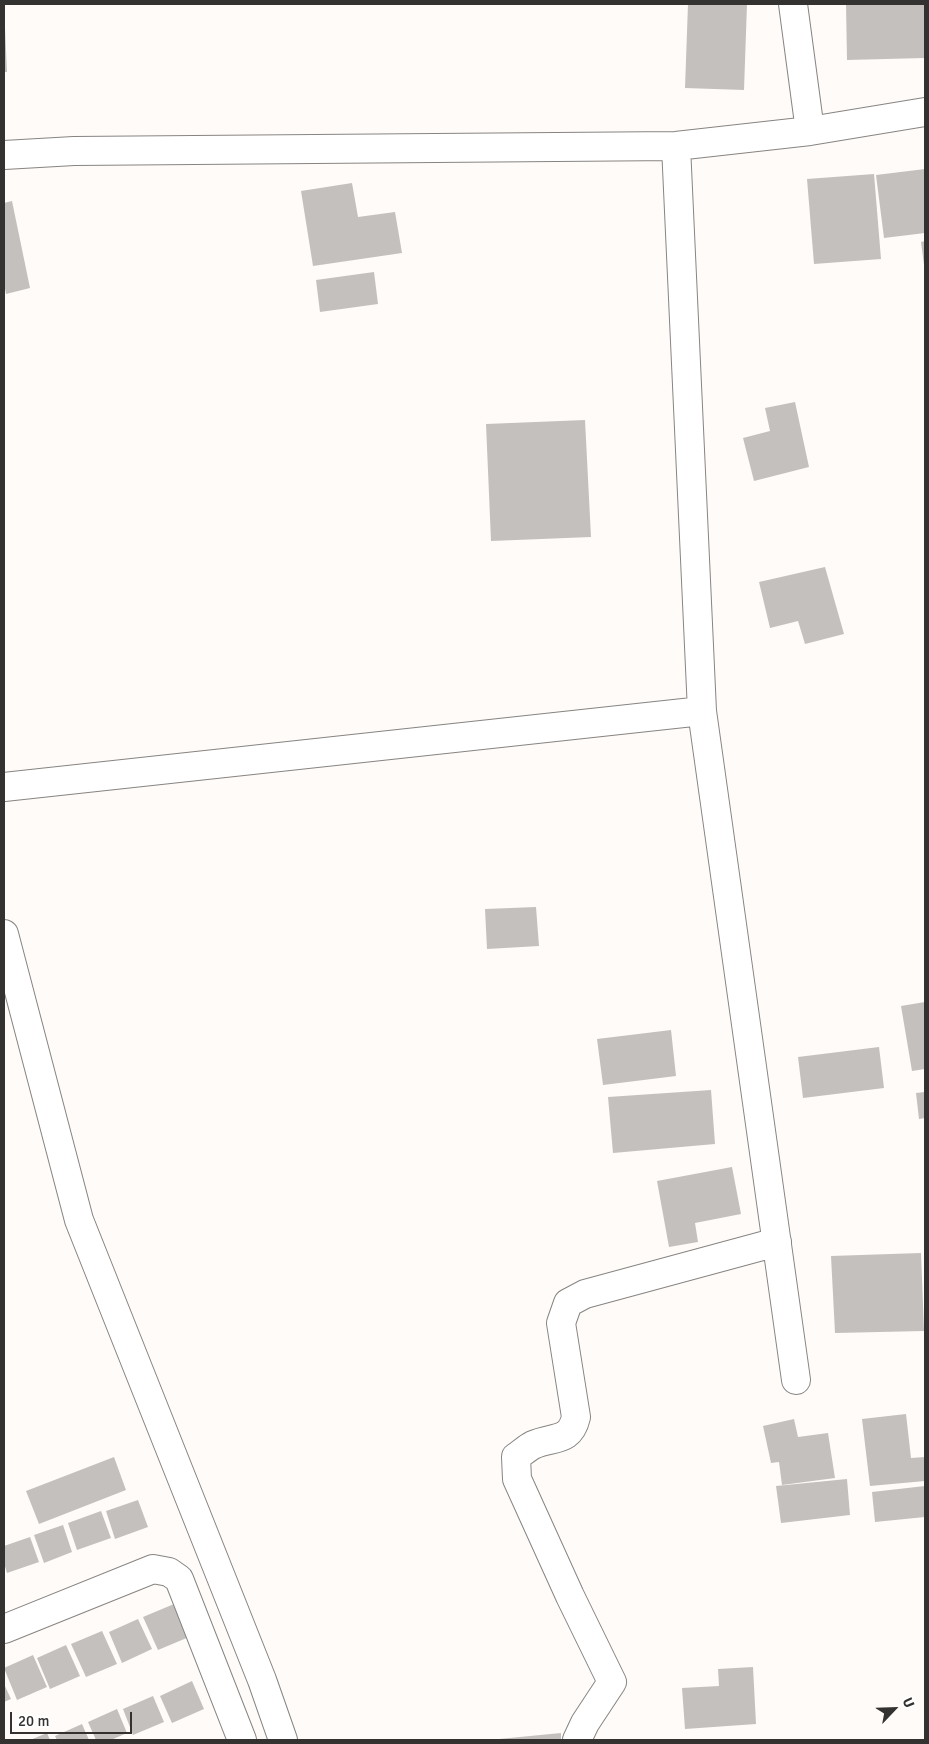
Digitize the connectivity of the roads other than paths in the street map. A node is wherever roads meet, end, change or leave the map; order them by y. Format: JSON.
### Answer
{"nodes":[{"id":1,"x":793,"y":4,"type":"edge"},
{"id":2,"x":925,"y":112,"type":"edge"},
{"id":3,"x":810,"y":130,"type":"junction"},
{"id":4,"x":676,"y":146,"type":"junction"},
{"id":5,"x":4,"y":155,"type":"edge"},
{"id":6,"x":702,"y":711,"type":"junction"},
{"id":7,"x":4,"y":787,"type":"edge"},
{"id":8,"x":4,"y":934,"type":"edge"},
{"id":9,"x":777,"y":1242,"type":"junction"},
{"id":10,"x":796,"y":1380,"type":"dead end"},
{"id":11,"x":4,"y":1628,"type":"edge"},
{"id":12,"x":242,"y":1740,"type":"edge"},
{"id":13,"x":284,"y":1740,"type":"edge"},
{"id":14,"x":577,"y":1740,"type":"edge"}],
"edges":[{"from":1,"to":3,"type":"street"},
{"from":2,"to":3,"type":"street"},
{"from":3,"to":4,"type":"street"},
{"from":4,"to":5,"type":"street"},
{"from":4,"to":6,"type":"street"},
{"from":6,"to":7,"type":"street"},
{"from":6,"to":9,"type":"street"},
{"from":8,"to":13,"type":"street"},
{"from":9,"to":10,"type":"street"},
{"from":9,"to":14,"type":"street"},
{"from":11,"to":12,"type":"street"}]}
